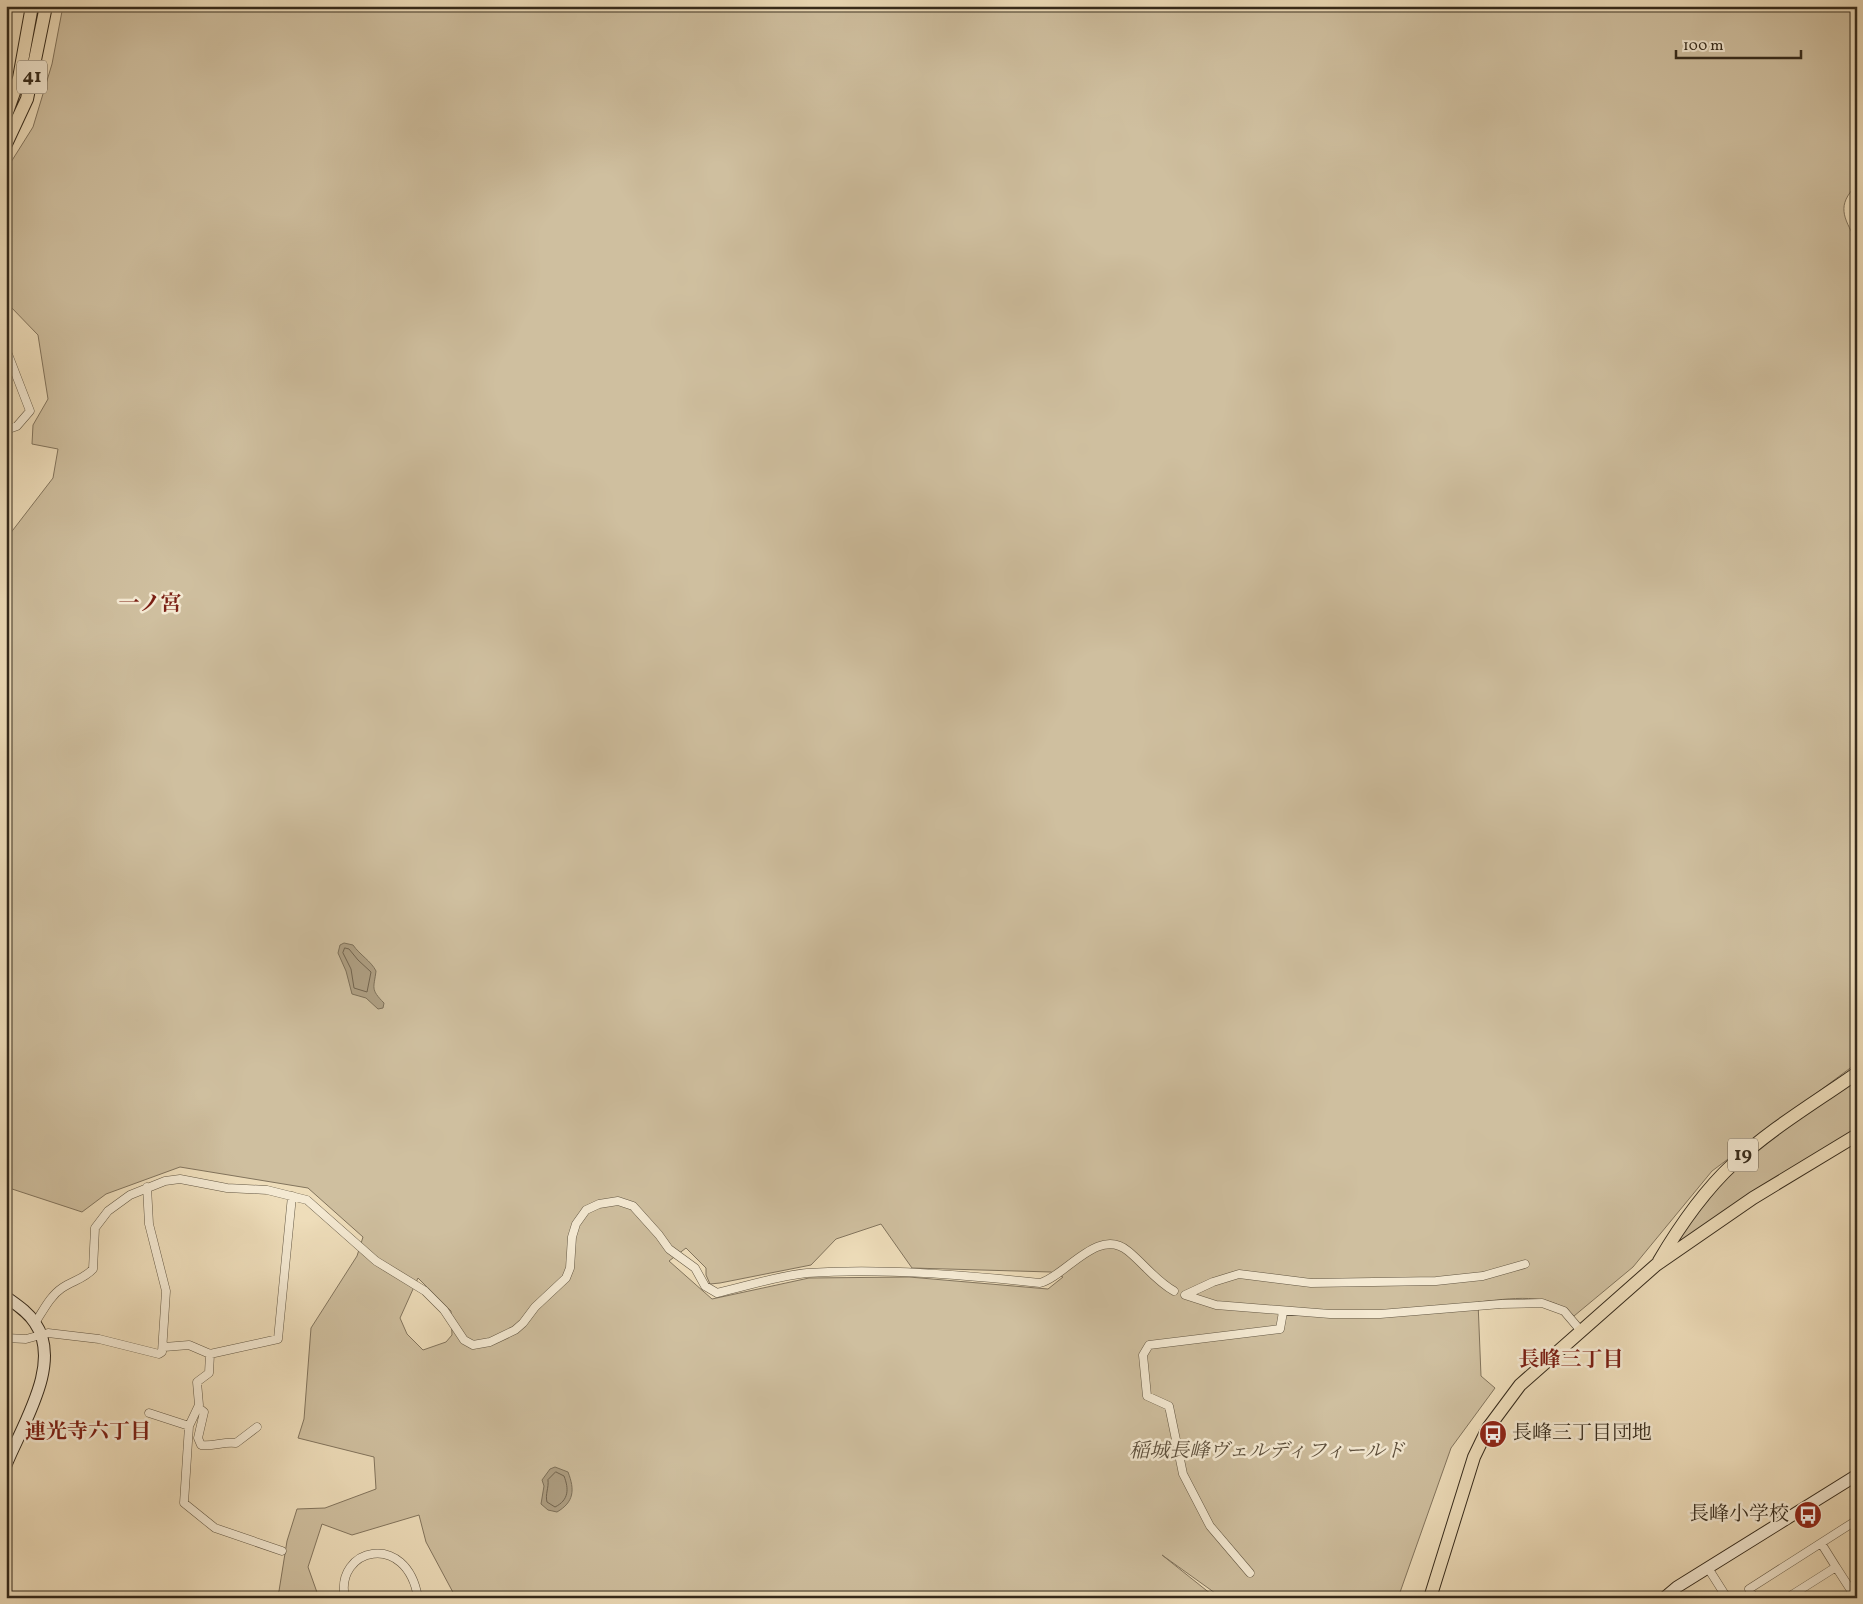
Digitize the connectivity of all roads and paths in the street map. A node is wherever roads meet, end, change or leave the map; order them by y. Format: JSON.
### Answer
{"nodes":[{"id":1,"x":32,"y":6,"type":"edge"},
{"id":2,"x":46,"y":6,"type":"edge"},
{"id":3,"x":6,"y":115,"type":"edge"},
{"id":4,"x":6,"y":144,"type":"edge"},
{"id":5,"x":6,"y":349,"type":"edge"},
{"id":6,"x":6,"y":430,"type":"edge"},
{"id":7,"x":1857,"y":1073,"type":"edge"},
{"id":8,"x":1857,"y":1135,"type":"edge"},
{"id":9,"x":147,"y":1187,"type":"junction"},
{"id":10,"x":292,"y":1196,"type":"junction"},
{"id":11,"x":1524,"y":1264,"type":"dead end"},
{"id":12,"x":1656,"y":1265,"type":"junction"},
{"id":13,"x":1174,"y":1292,"type":"dead end"},
{"id":14,"x":6,"y":1297,"type":"edge"},
{"id":15,"x":1283,"y":1312,"type":"junction"},
{"id":16,"x":35,"y":1323,"type":"junction"},
{"id":17,"x":1581,"y":1331,"type":"junction"},
{"id":18,"x":41,"y":1334,"type":"junction"},
{"id":19,"x":6,"y":1338,"type":"edge"},
{"id":20,"x":164,"y":1347,"type":"junction"},
{"id":21,"x":210,"y":1354,"type":"junction"},
{"id":22,"x":199,"y":1408,"type":"junction"},
{"id":23,"x":149,"y":1413,"type":"dead end"},
{"id":24,"x":189,"y":1426,"type":"junction"},
{"id":25,"x":257,"y":1427,"type":"dead end"},
{"id":26,"x":6,"y":1465,"type":"edge"},
{"id":27,"x":1857,"y":1474,"type":"edge"},
{"id":28,"x":1857,"y":1520,"type":"edge"},
{"id":29,"x":1821,"y":1543,"type":"junction"},
{"id":30,"x":282,"y":1551,"type":"dead end"},
{"id":31,"x":1836,"y":1566,"type":"junction"},
{"id":32,"x":1708,"y":1568,"type":"junction"},
{"id":33,"x":1250,"y":1573,"type":"dead end"},
{"id":34,"x":345,"y":1598,"type":"edge"},
{"id":35,"x":418,"y":1598,"type":"edge"},
{"id":36,"x":1430,"y":1598,"type":"edge"},
{"id":37,"x":1664,"y":1598,"type":"edge"},
{"id":38,"x":1727,"y":1598,"type":"edge"},
{"id":39,"x":1754,"y":1598,"type":"edge"},
{"id":40,"x":1787,"y":1598,"type":"edge"},
{"id":41,"x":1856,"y":1598,"type":"edge"}],
"edges":[{"from":1,"to":3,"type":"main road","number":"41"},
{"from":2,"to":4,"type":"main road","number":"41"},
{"from":5,"to":6,"type":"street"},
{"from":7,"to":12,"type":"main road","number":"19"},
{"from":8,"to":12,"type":"main road","number":"19"},
{"from":9,"to":10,"type":"street"},
{"from":9,"to":16,"type":"street"},
{"from":9,"to":20,"type":"street"},
{"from":10,"to":13,"type":"street"},
{"from":10,"to":21,"type":"street"},
{"from":11,"to":15,"type":"street"},
{"from":12,"to":17,"type":"main road","number":"19"},
{"from":14,"to":16,"type":"street"},
{"from":15,"to":17,"type":"street"},
{"from":15,"to":33,"type":"street"},
{"from":16,"to":18,"type":"street"},
{"from":17,"to":36,"type":"main road","number":"19"},
{"from":18,"to":19,"type":"street"},
{"from":18,"to":20,"type":"street"},
{"from":18,"to":26,"type":"street"},
{"from":20,"to":21,"type":"street"},
{"from":21,"to":22,"type":"street"},
{"from":22,"to":24,"type":"street"},
{"from":22,"to":25,"type":"street"},
{"from":23,"to":24,"type":"street"},
{"from":24,"to":30,"type":"street"},
{"from":27,"to":32,"type":"street"},
{"from":28,"to":29,"type":"street"},
{"from":29,"to":31,"type":"street"},
{"from":29,"to":39,"type":"street"},
{"from":31,"to":40,"type":"street"},
{"from":31,"to":41,"type":"street"},
{"from":32,"to":37,"type":"street"},
{"from":32,"to":38,"type":"street"},
{"from":34,"to":35,"type":"street"}]}
